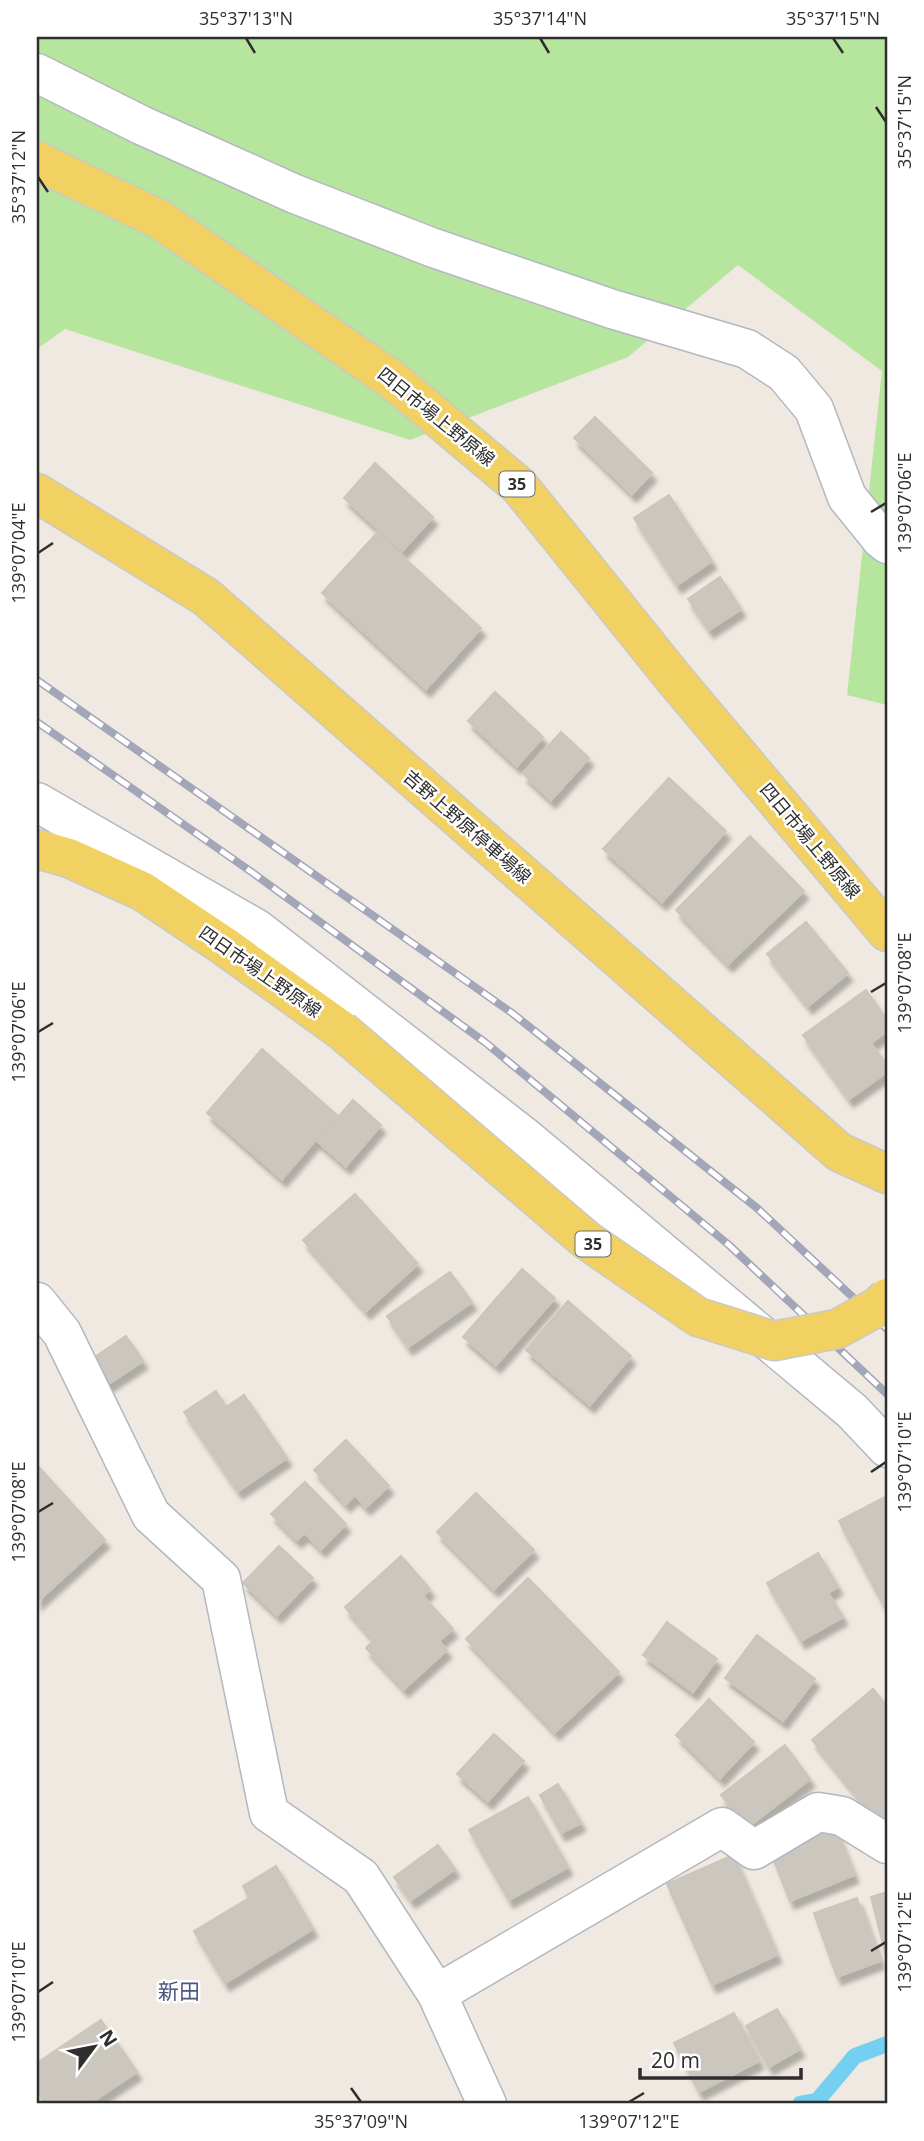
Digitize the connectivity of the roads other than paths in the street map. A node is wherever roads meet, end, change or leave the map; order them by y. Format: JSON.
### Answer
{"nodes":[{"id":1,"x":37,"y":73,"type":"edge"},
{"id":2,"x":37,"y":161,"type":"edge"},
{"id":3,"x":37,"y":493,"type":"edge"},
{"id":4,"x":887,"y":544,"type":"edge"},
{"id":5,"x":37,"y":802,"type":"edge"},
{"id":6,"x":37,"y":849,"type":"edge"},
{"id":7,"x":887,"y":933,"type":"edge"},
{"id":8,"x":887,"y":1174,"type":"edge"},
{"id":9,"x":887,"y":1298,"type":"edge"},
{"id":10,"x":37,"y":1302,"type":"edge"},
{"id":11,"x":887,"y":1448,"type":"edge"},
{"id":12,"x":887,"y":1844,"type":"edge"},
{"id":13,"x":437,"y":1994,"type":"junction"},
{"id":14,"x":487,"y":2104,"type":"edge"}],
"edges":[{"from":1,"to":4,"type":"street"},
{"from":2,"to":7,"type":"main road","name":"四日市場上野原線","number":"35"},
{"from":3,"to":8,"type":"main road","name":"吉野上野原停車場線"},
{"from":5,"to":11,"type":"street"},
{"from":6,"to":9,"type":"main road","name":"四日市場上野原線","number":"35","bridge":true},
{"from":10,"to":13,"type":"street"},
{"from":12,"to":13,"type":"street"},
{"from":13,"to":14,"type":"street"}]}
